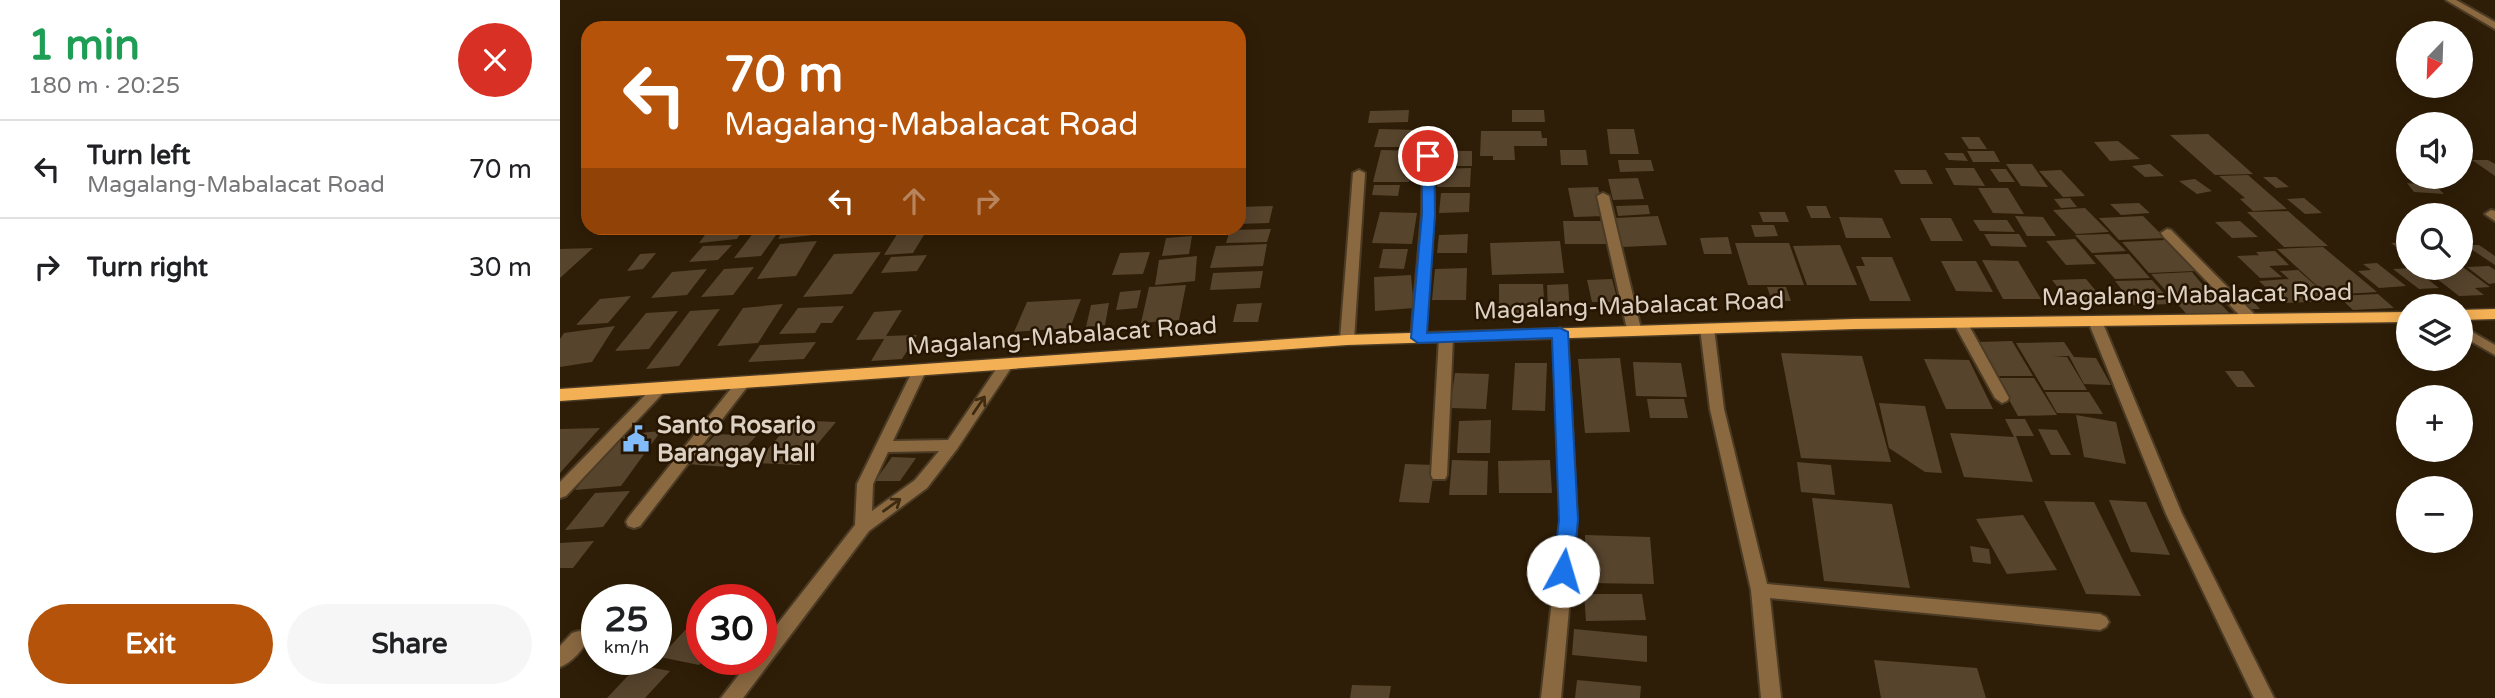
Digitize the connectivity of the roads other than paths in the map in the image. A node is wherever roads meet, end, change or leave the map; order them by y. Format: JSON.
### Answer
{"nodes":[{"id":1,"x":2450,"y":0,"type":"edge"},
{"id":2,"x":2495,"y":26,"type":"edge"},
{"id":3,"x":1428,"y":156,"type":"dead end"},
{"id":4,"x":1359,"y":173,"type":"dead end"},
{"id":5,"x":1604,"y":196,"type":"dead end"},
{"id":6,"x":2166,"y":233,"type":"dead end"},
{"id":7,"x":2495,"y":314,"type":"edge"},
{"id":8,"x":2473,"y":315,"type":"edge"},
{"id":9,"x":2396,"y":317,"type":"edge"},
{"id":10,"x":2252,"y":320,"type":"junction"},
{"id":11,"x":2095,"y":321,"type":"junction"},
{"id":12,"x":1960,"y":322,"type":"junction"},
{"id":13,"x":1707,"y":328,"type":"junction"},
{"id":14,"x":1634,"y":329,"type":"junction"},
{"id":15,"x":1560,"y":332,"type":"junction"},
{"id":16,"x":1446,"y":337,"type":"junction"},
{"id":17,"x":2473,"y":337,"type":"edge"},
{"id":18,"x":1418,"y":338,"type":"junction"},
{"id":19,"x":1347,"y":340,"type":"junction"},
{"id":20,"x":2495,"y":351,"type":"edge"},
{"id":21,"x":1006,"y":365,"type":"junction"},
{"id":22,"x":919,"y":371,"type":"junction"},
{"id":23,"x":742,"y":384,"type":"junction"},
{"id":24,"x":658,"y":390,"type":"junction"},
{"id":25,"x":560,"y":395,"type":"edge"},
{"id":26,"x":2002,"y":398,"type":"dead end"},
{"id":27,"x":953,"y":445,"type":"junction"},
{"id":28,"x":883,"y":447,"type":"junction"},
{"id":29,"x":1439,"y":475,"type":"dead end"},
{"id":30,"x":560,"y":492,"type":"edge"},
{"id":31,"x":634,"y":522,"type":"dead end"},
{"id":32,"x":863,"y":526,"type":"junction"},
{"id":33,"x":1760,"y":590,"type":"junction"},
{"id":34,"x":2099,"y":622,"type":"dead end"},
{"id":35,"x":777,"y":639,"type":"edge"},
{"id":36,"x":569,"y":641,"type":"edge"},
{"id":37,"x":560,"y":659,"type":"edge"},
{"id":38,"x":749,"y":675,"type":"edge"},
{"id":39,"x":731,"y":698,"type":"edge"},
{"id":40,"x":1551,"y":698,"type":"edge"},
{"id":41,"x":1771,"y":698,"type":"edge"},
{"id":42,"x":2264,"y":698,"type":"edge"}],
"edges":[{"from":1,"to":2,"type":"street"},
{"from":3,"to":18,"type":"street"},
{"from":4,"to":19,"type":"street"},
{"from":5,"to":14,"type":"street"},
{"from":6,"to":10,"type":"street"},
{"from":7,"to":8,"type":"main road"},
{"from":9,"to":10,"type":"main road","name":"Magalang-Mabalacat Road"},
{"from":10,"to":11,"type":"main road","name":"Magalang-Mabalacat Road"},
{"from":11,"to":12,"type":"main road","name":"Magalang-Mabalacat Road"},
{"from":11,"to":42,"type":"street"},
{"from":12,"to":13,"type":"main road","name":"Magalang-Mabalacat Road"},
{"from":12,"to":26,"type":"street"},
{"from":13,"to":14,"type":"main road","name":"Magalang-Mabalacat Road"},
{"from":13,"to":33,"type":"street"},
{"from":14,"to":15,"type":"main road","name":"Magalang-Mabalacat Road"},
{"from":15,"to":16,"type":"main road","name":"Magalang-Mabalacat Road"},
{"from":15,"to":40,"type":"street"},
{"from":16,"to":18,"type":"main road","name":"Magalang-Mabalacat Road"},
{"from":16,"to":29,"type":"street"},
{"from":17,"to":20,"type":"street"},
{"from":18,"to":19,"type":"main road","name":"Magalang-Mabalacat Road"},
{"from":19,"to":21,"type":"main road","name":"Magalang-Mabalacat Road"},
{"from":21,"to":22,"type":"main road","name":"Magalang-Mabalacat Road"},
{"from":27,"to":21,"type":"street","one_way":true},
{"from":22,"to":23,"type":"main road","name":"Magalang-Mabalacat Road"},
{"from":22,"to":28,"type":"street"},
{"from":23,"to":24,"type":"main road","name":"Magalang-Mabalacat Road"},
{"from":23,"to":31,"type":"street"},
{"from":24,"to":25,"type":"main road","name":"Magalang-Mabalacat Road"},
{"from":24,"to":30,"type":"street"},
{"from":27,"to":28,"type":"street"},
{"from":32,"to":27,"type":"street","one_way":true},
{"from":28,"to":32,"type":"street"},
{"from":32,"to":35,"type":"street"},
{"from":33,"to":34,"type":"street"},
{"from":33,"to":41,"type":"street"},
{"from":36,"to":37,"type":"street"},
{"from":38,"to":39,"type":"street"}]}
